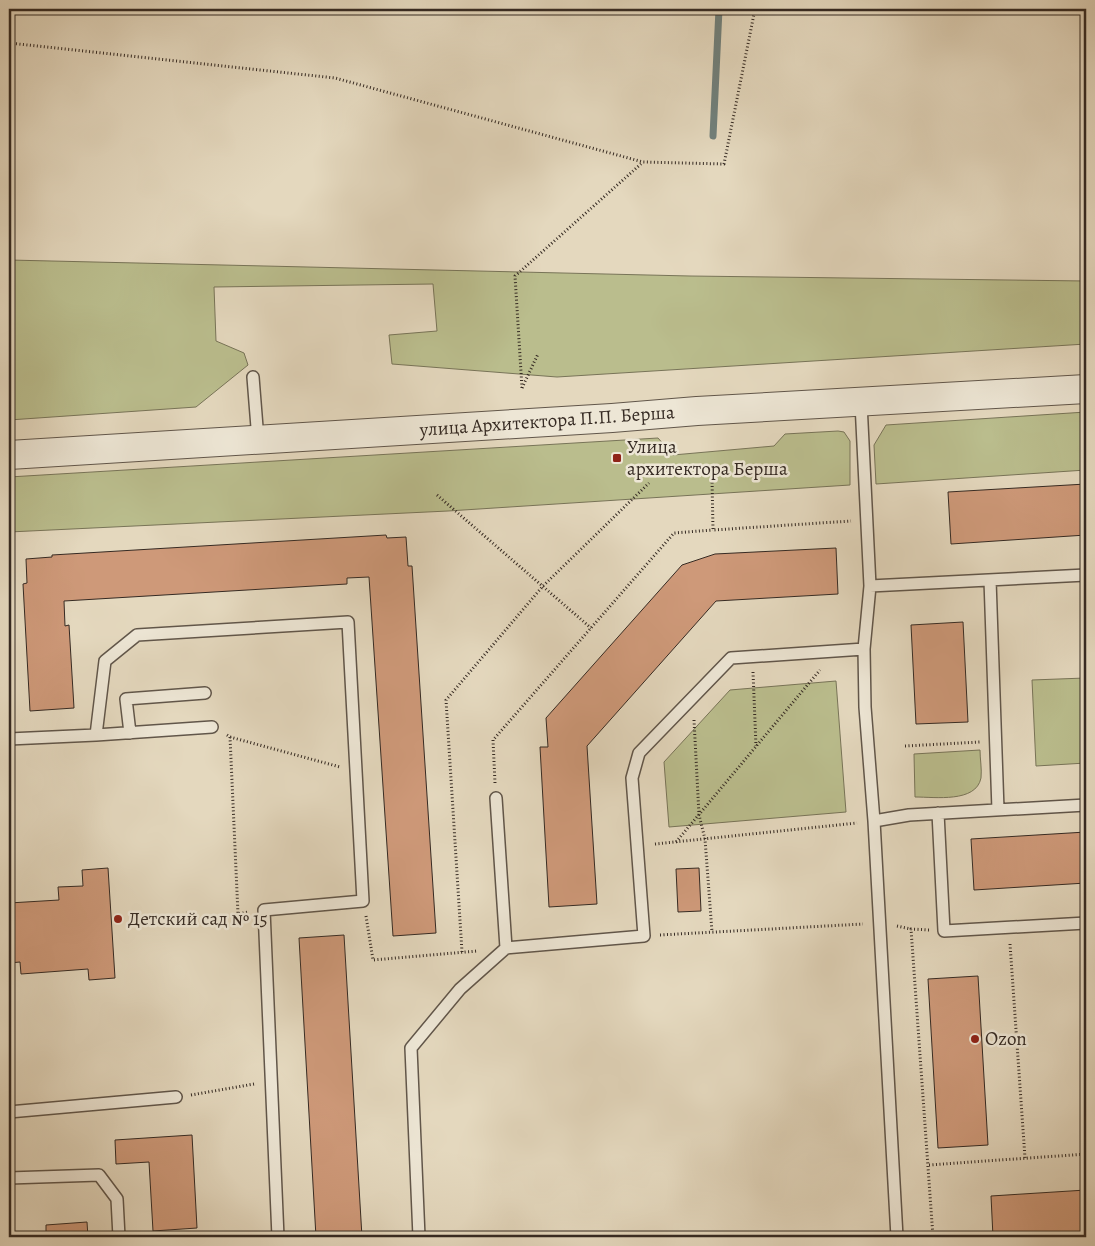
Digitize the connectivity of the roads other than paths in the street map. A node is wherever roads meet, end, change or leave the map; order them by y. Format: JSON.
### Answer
{"nodes":[{"id":1,"x":253,"y":377,"type":"dead end"},
{"id":2,"x":1086,"y":389,"type":"edge"},
{"id":3,"x":861,"y":403,"type":"junction"},
{"id":4,"x":258,"y":440,"type":"junction"},
{"id":5,"x":9,"y":455,"type":"edge"},
{"id":6,"x":1086,"y":575,"type":"edge"},
{"id":7,"x":990,"y":580,"type":"junction"},
{"id":8,"x":870,"y":586,"type":"junction"},
{"id":9,"x":864,"y":649,"type":"junction"},
{"id":10,"x":204,"y":693,"type":"dead end"},
{"id":11,"x":212,"y":727,"type":"road end"},
{"id":12,"x":130,"y":733,"type":"junction"},
{"id":13,"x":96,"y":735,"type":"junction"},
{"id":14,"x":9,"y":739,"type":"edge"},
{"id":15,"x":496,"y":798,"type":"road end"},
{"id":16,"x":1086,"y":805,"type":"edge"},
{"id":17,"x":998,"y":810,"type":"junction"},
{"id":18,"x":938,"y":813,"type":"junction"},
{"id":19,"x":874,"y":821,"type":"junction"},
{"id":20,"x":1086,"y":923,"type":"edge"},
{"id":21,"x":506,"y":948,"type":"junction"},
{"id":22,"x":176,"y":1097,"type":"road end"},
{"id":23,"x":9,"y":1112,"type":"edge"},
{"id":24,"x":9,"y":1178,"type":"edge"},
{"id":25,"x":119,"y":1237,"type":"edge"},
{"id":26,"x":278,"y":1237,"type":"edge"},
{"id":27,"x":419,"y":1237,"type":"edge"},
{"id":28,"x":896,"y":1237,"type":"edge"}],
"edges":[{"from":1,"to":4,"type":"lane"},
{"from":2,"to":3,"type":"street","name":"улица Архитектора П.П. Берша"},
{"from":3,"to":4,"type":"street","name":"улица Архитектора П.П. Берша"},
{"from":3,"to":8,"type":"lane"},
{"from":4,"to":5,"type":"street","name":"улица Архитектора П.П. Берша"},
{"from":6,"to":7,"type":"lane"},
{"from":7,"to":8,"type":"lane"},
{"from":7,"to":17,"type":"lane"},
{"from":8,"to":9,"type":"lane"},
{"from":9,"to":19,"type":"lane"},
{"from":9,"to":21,"type":"lane"},
{"from":10,"to":12,"type":"lane"},
{"from":11,"to":12,"type":"lane"},
{"from":12,"to":13,"type":"lane"},
{"from":13,"to":14,"type":"lane"},
{"from":13,"to":26,"type":"lane"},
{"from":15,"to":21,"type":"lane"},
{"from":16,"to":17,"type":"lane"},
{"from":17,"to":18,"type":"lane"},
{"from":18,"to":19,"type":"lane"},
{"from":18,"to":20,"type":"lane"},
{"from":19,"to":28,"type":"lane"},
{"from":21,"to":27,"type":"lane"},
{"from":22,"to":23,"type":"lane"},
{"from":24,"to":25,"type":"lane"}]}
